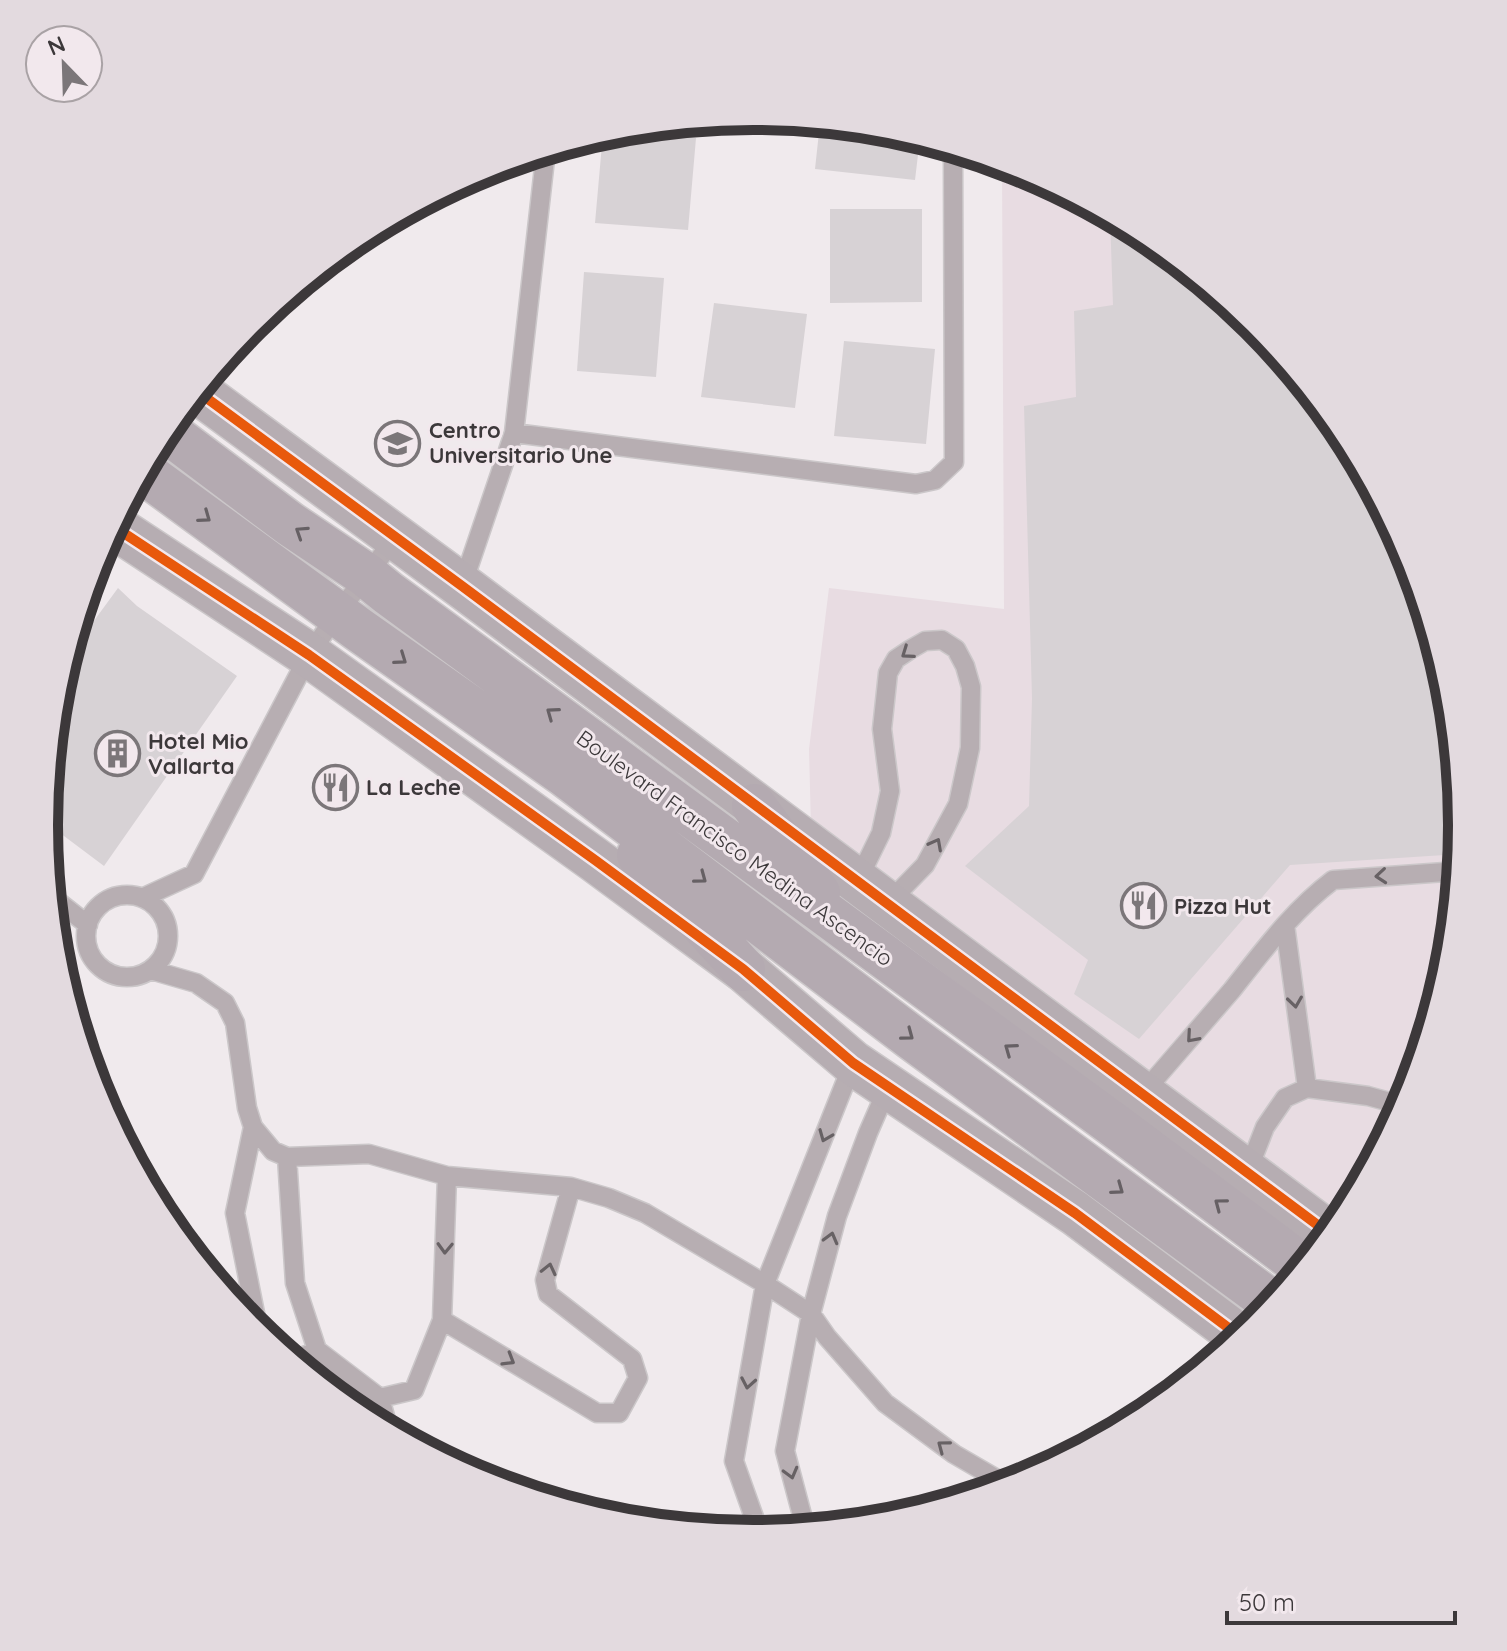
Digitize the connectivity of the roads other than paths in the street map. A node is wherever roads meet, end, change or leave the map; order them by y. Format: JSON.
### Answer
{"nodes":[{"id":1,"x":953,"y":160,"type":"edge"},
{"id":2,"x":545,"y":163,"type":"edge"},
{"id":3,"x":206,"y":397,"type":"edge"},
{"id":4,"x":514,"y":433,"type":"junction"},
{"id":5,"x":176,"y":438,"type":"edge"},
{"id":6,"x":151,"y":478,"type":"edge"},
{"id":7,"x":123,"y":533,"type":"edge"},
{"id":8,"x":395,"y":538,"type":"junction"},
{"id":9,"x":366,"y":575,"type":"junction"},
{"id":10,"x":462,"y":586,"type":"junction"},
{"id":11,"x":338,"y":613,"type":"junction"},
{"id":12,"x":309,"y":655,"type":"junction"},
{"id":13,"x":564,"y":774,"type":"junction"},
{"id":14,"x":754,"y":806,"type":"junction"},
{"id":15,"x":1448,"y":872,"type":"edge"},
{"id":16,"x":872,"y":893,"type":"junction"},
{"id":17,"x":142,"y":898,"type":"junction"},
{"id":18,"x":63,"y":905,"type":"edge"},
{"id":19,"x":88,"y":925,"type":"junction"},
{"id":20,"x":1285,"y":925,"type":"junction"},
{"id":21,"x":843,"y":927,"type":"junction"},
{"id":22,"x":743,"y":969,"type":"junction"},
{"id":23,"x":151,"y":970,"type":"junction"},
{"id":24,"x":870,"y":1075,"type":"junction"},
{"id":25,"x":1307,"y":1088,"type":"junction"},
{"id":26,"x":1142,"y":1094,"type":"junction"},
{"id":27,"x":1391,"y":1102,"type":"edge"},
{"id":28,"x":253,"y":1127,"type":"junction"},
{"id":29,"x":287,"y":1157,"type":"junction"},
{"id":30,"x":1247,"y":1173,"type":"junction"},
{"id":31,"x":447,"y":1176,"type":"junction"},
{"id":32,"x":571,"y":1187,"type":"junction"},
{"id":33,"x":1321,"y":1227,"type":"edge"},
{"id":34,"x":1269,"y":1241,"type":"junction"},
{"id":35,"x":1301,"y":1254,"type":"edge"},
{"id":36,"x":1295,"y":1261,"type":"edge"},
{"id":37,"x":765,"y":1284,"type":"junction"},
{"id":38,"x":1264,"y":1297,"type":"edge"},
{"id":39,"x":254,"y":1309,"type":"edge"},
{"id":40,"x":811,"y":1314,"type":"junction"},
{"id":41,"x":442,"y":1320,"type":"junction"},
{"id":42,"x":1231,"y":1330,"type":"edge"},
{"id":43,"x":317,"y":1350,"type":"junction"},
{"id":44,"x":305,"y":1356,"type":"edge"},
{"id":45,"x":380,"y":1398,"type":"junction"},
{"id":46,"x":385,"y":1415,"type":"edge"},
{"id":47,"x":994,"y":1478,"type":"edge"},
{"id":48,"x":803,"y":1520,"type":"edge"},
{"id":49,"x":755,"y":1521,"type":"edge"}],
"edges":[{"from":1,"to":4,"type":"lane"},
{"from":2,"to":4,"type":"lane"},
{"from":3,"to":8,"type":"main road"},
{"from":4,"to":10,"type":"lane"},
{"from":9,"to":5,"type":"highway","name":"Boulevard Francisco Medina Ascencio","one_way":true},
{"from":6,"to":11,"type":"highway","name":"Boulevard Francisco Medina Ascencio","one_way":true},
{"from":7,"to":12,"type":"main road"},
{"from":8,"to":9,"type":"lane"},
{"from":8,"to":10,"type":"main road"},
{"from":9,"to":11,"type":"lane"},
{"from":21,"to":9,"type":"highway","name":"Boulevard Francisco Medina Ascencio","one_way":true},
{"from":10,"to":14,"type":"main road"},
{"from":11,"to":12,"type":"lane"},
{"from":11,"to":13,"type":"highway","name":"Boulevard Francisco Medina Ascencio","one_way":true},
{"from":12,"to":17,"type":"lane"},
{"from":12,"to":22,"type":"main road"},
{"from":13,"to":22,"type":"highway"},
{"from":13,"to":38,"type":"highway","name":"Boulevard Francisco Medina Ascencio","one_way":true},
{"from":14,"to":16,"type":"main road"},
{"from":14,"to":21,"type":"highway"},
{"from":15,"to":20,"type":"lane","one_way":true},
{"from":16,"to":16,"type":"lane","one_way":true},
{"from":16,"to":26,"type":"main road"},
{"from":17,"to":19,"type":"lane"},
{"from":17,"to":23,"type":"lane"},
{"from":18,"to":19,"type":"lane"},
{"from":19,"to":23,"type":"lane"},
{"from":20,"to":25,"type":"lane","one_way":true},
{"from":20,"to":26,"type":"lane","one_way":true},
{"from":34,"to":21,"type":"highway","name":"Boulevard Francisco Medina Ascencio","one_way":true},
{"from":22,"to":24,"type":"main road"},
{"from":23,"to":28,"type":"lane"},
{"from":24,"to":37,"type":"lane","one_way":true},
{"from":40,"to":24,"type":"lane","one_way":true},
{"from":24,"to":42,"type":"main road"},
{"from":25,"to":27,"type":"lane"},
{"from":25,"to":30,"type":"lane"},
{"from":26,"to":30,"type":"main road"},
{"from":28,"to":29,"type":"lane"},
{"from":28,"to":39,"type":"lane"},
{"from":29,"to":31,"type":"lane"},
{"from":29,"to":43,"type":"lane"},
{"from":30,"to":33,"type":"main road"},
{"from":31,"to":32,"type":"lane"},
{"from":31,"to":41,"type":"lane","one_way":true},
{"from":32,"to":37,"type":"lane"},
{"from":41,"to":32,"type":"lane","one_way":true},
{"from":34,"to":35,"type":"highway"},
{"from":34,"to":36,"type":"highway","name":"Boulevard Francisco Medina Ascencio"},
{"from":37,"to":40,"type":"lane"},
{"from":37,"to":49,"type":"lane","one_way":true},
{"from":47,"to":40,"type":"lane","one_way":true},
{"from":40,"to":48,"type":"lane","one_way":true},
{"from":41,"to":45,"type":"lane"},
{"from":43,"to":44,"type":"lane"},
{"from":43,"to":45,"type":"lane"},
{"from":45,"to":46,"type":"lane"}]}
